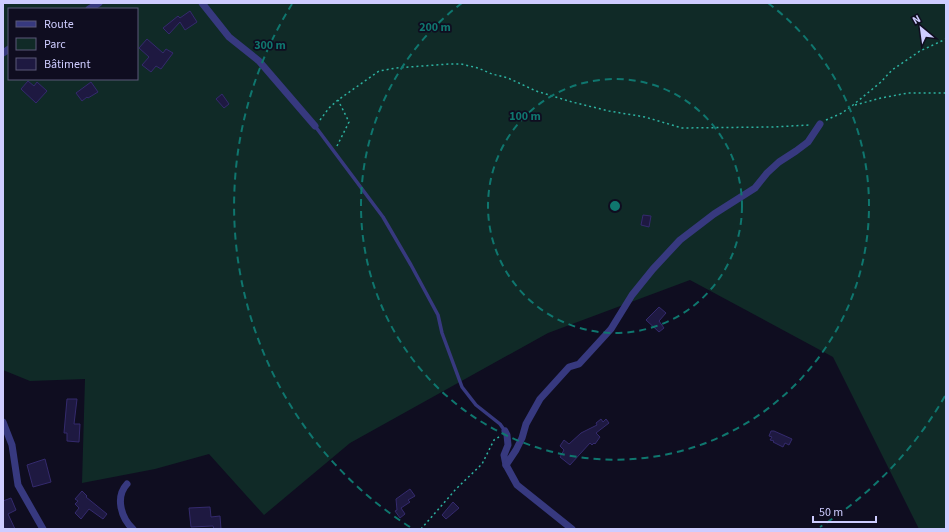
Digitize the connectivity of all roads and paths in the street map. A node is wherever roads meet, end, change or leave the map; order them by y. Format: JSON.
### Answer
{"nodes":[{"id":1,"x":202,"y":3,"type":"edge"},
{"id":2,"x":946,"y":39,"type":"edge"},
{"id":3,"x":946,"y":94,"type":"edge"},
{"id":4,"x":338,"y":100,"type":"junction"},
{"id":5,"x":853,"y":105,"type":"junction"},
{"id":6,"x":820,"y":124,"type":"junction"},
{"id":7,"x":315,"y":126,"type":"junction"},
{"id":8,"x":334,"y":151,"type":"junction"},
{"id":9,"x":3,"y":422,"type":"edge"},
{"id":10,"x":506,"y":432,"type":"junction"},
{"id":11,"x":506,"y":465,"type":"junction"},
{"id":12,"x":126,"y":484,"type":"dead end"},
{"id":13,"x":43,"y":529,"type":"edge"},
{"id":14,"x":133,"y":529,"type":"edge"},
{"id":15,"x":421,"y":529,"type":"edge"},
{"id":16,"x":572,"y":529,"type":"edge"}],
"edges":[{"from":1,"to":7,"type":"street"},
{"from":2,"to":5,"type":"path"},
{"from":3,"to":5,"type":"path"},
{"from":4,"to":6,"type":"path"},
{"from":4,"to":7,"type":"path"},
{"from":4,"to":8,"type":"path"},
{"from":5,"to":6,"type":"path"},
{"from":6,"to":11,"type":"street"},
{"from":7,"to":8,"type":"lane"},
{"from":8,"to":10,"type":"lane"},
{"from":9,"to":13,"type":"street"},
{"from":10,"to":11,"type":"street"},
{"from":10,"to":15,"type":"path"},
{"from":11,"to":16,"type":"street"},
{"from":12,"to":14,"type":"street"}]}
